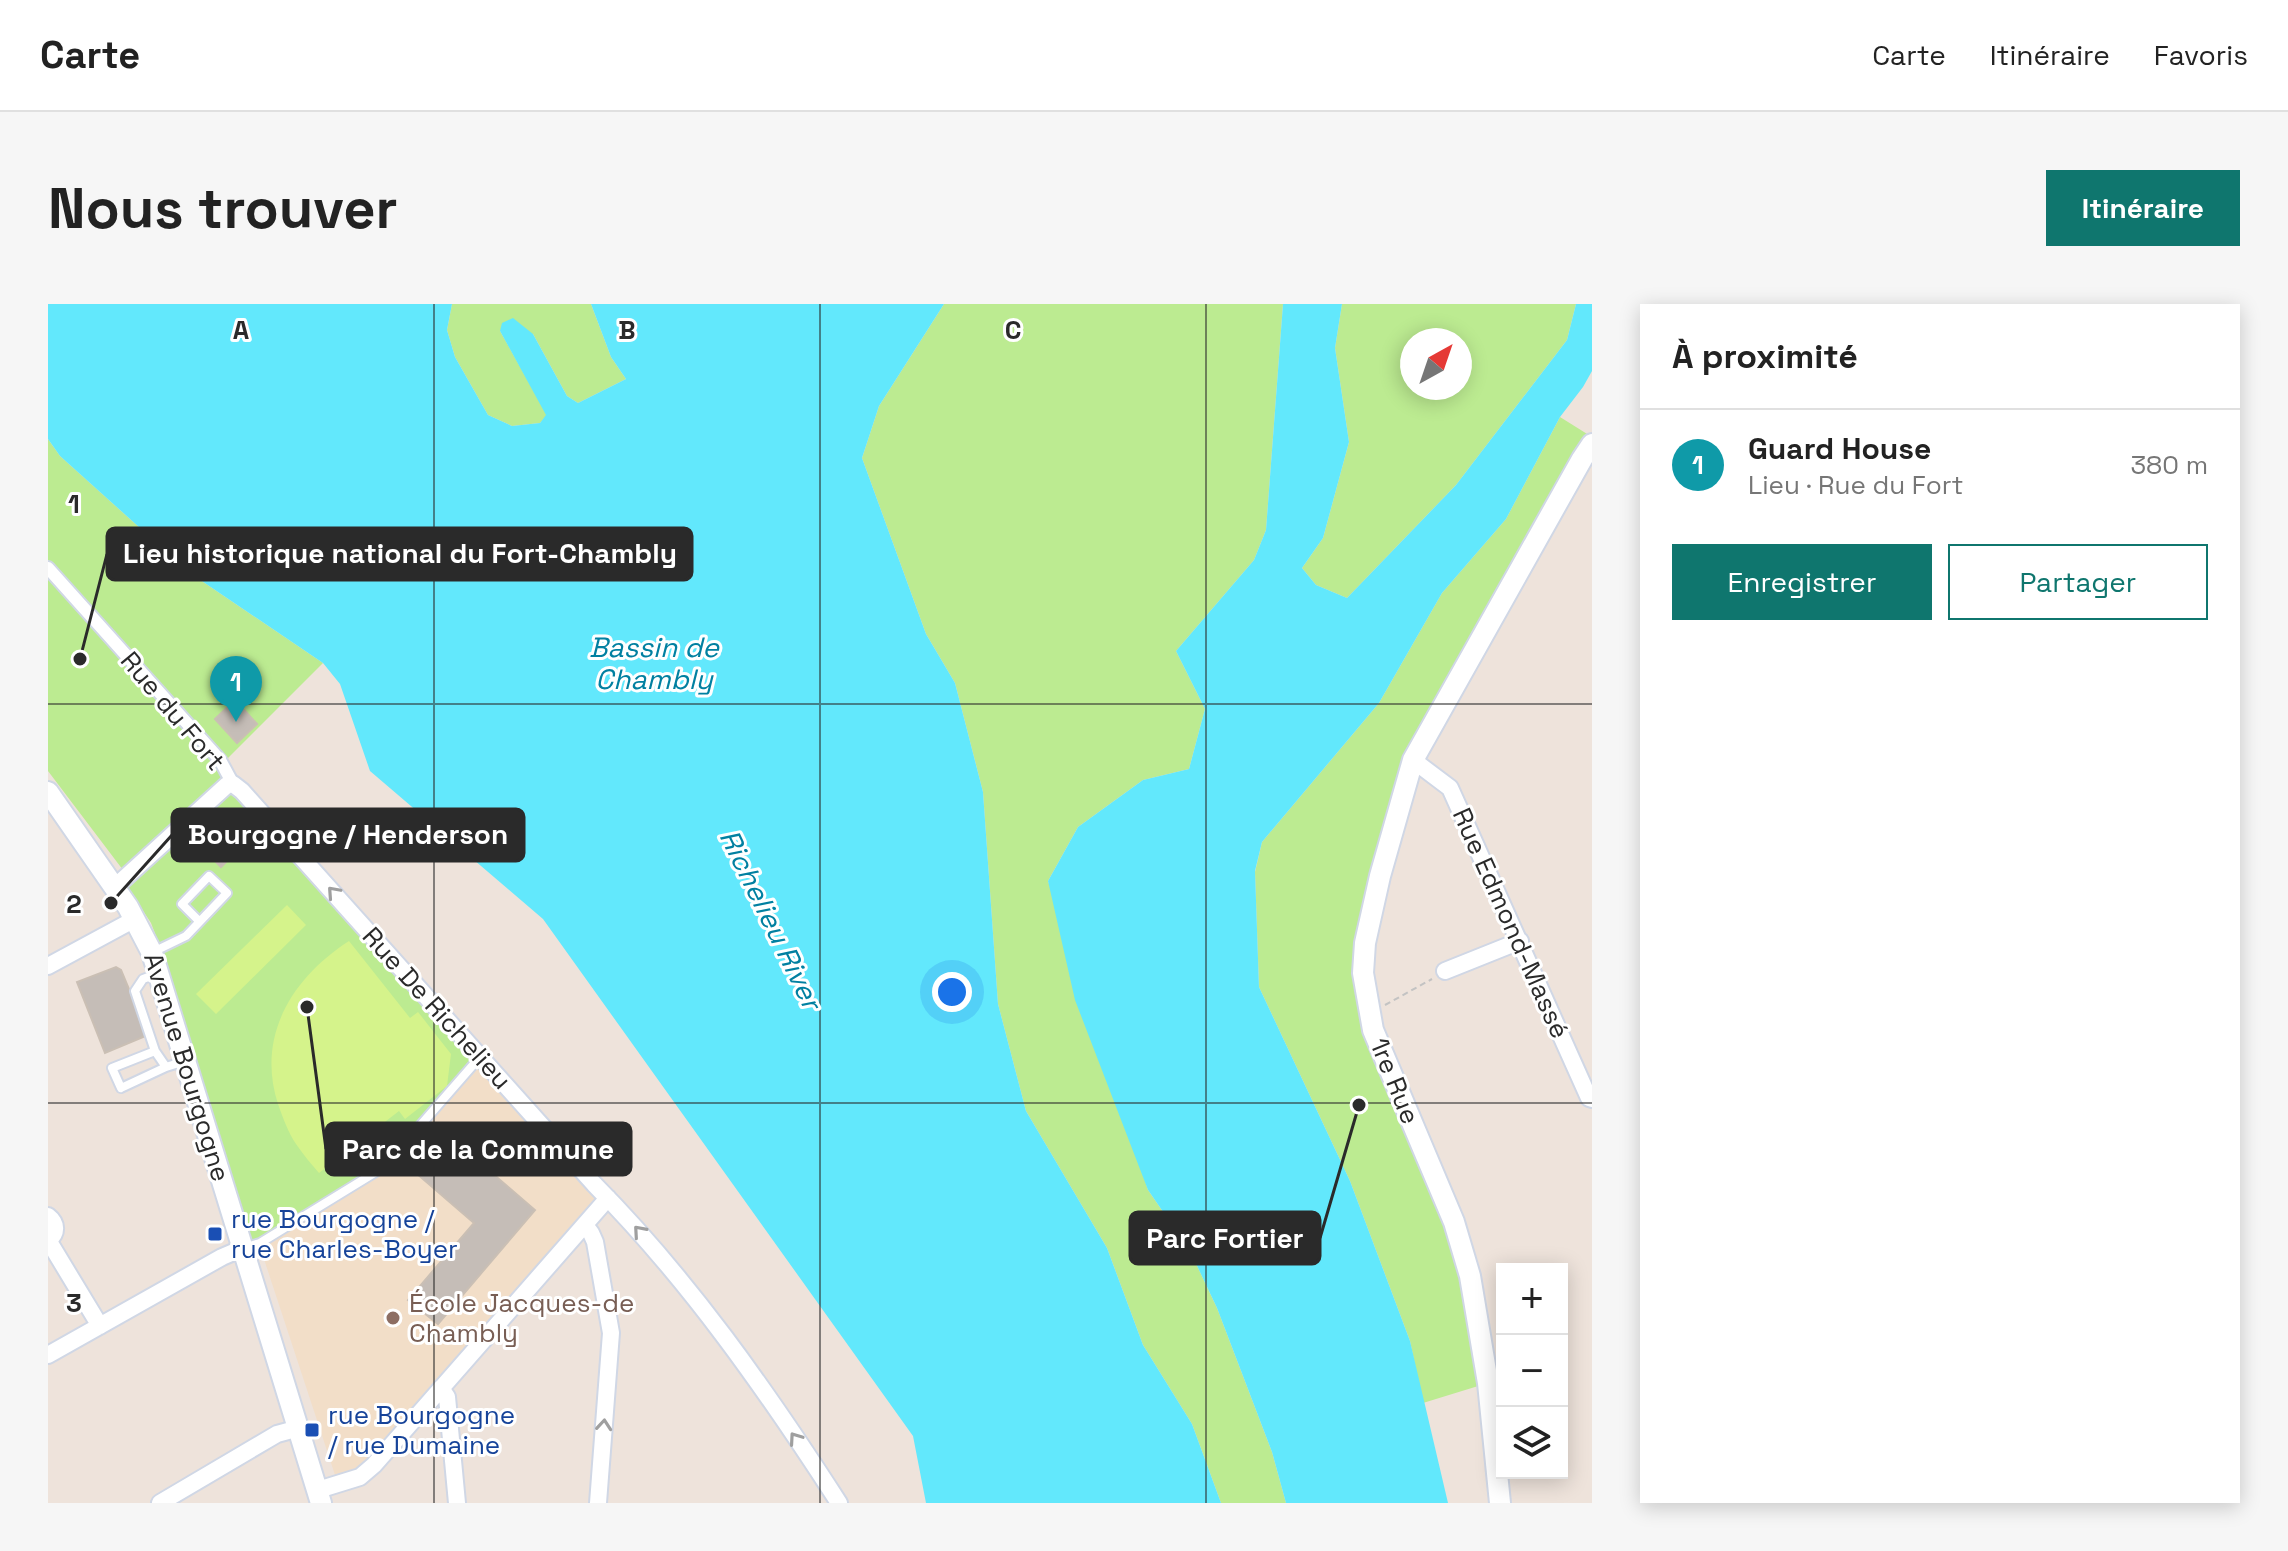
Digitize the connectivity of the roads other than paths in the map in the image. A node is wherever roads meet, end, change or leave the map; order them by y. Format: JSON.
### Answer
{"nodes":[{"id":1,"x":1592,"y":444,"type":"edge"},
{"id":2,"x":48,"y":568,"type":"edge"},
{"id":3,"x":1413,"y":760,"type":"junction"},
{"id":4,"x":233,"y":784,"type":"junction"},
{"id":5,"x":48,"y":792,"type":"edge"},
{"id":6,"x":115,"y":887,"type":"junction"},
{"id":7,"x":135,"y":919,"type":"junction"},
{"id":8,"x":199,"y":921,"type":"junction"},
{"id":9,"x":1520,"y":941,"type":"junction"},
{"id":10,"x":152,"y":953,"type":"junction"},
{"id":11,"x":48,"y":966,"type":"edge"},
{"id":12,"x":1445,"y":971,"type":"road end"},
{"id":13,"x":159,"y":973,"type":"junction"},
{"id":14,"x":155,"y":1051,"type":"junction"},
{"id":15,"x":481,"y":1057,"type":"junction"},
{"id":16,"x":186,"y":1061,"type":"junction"},
{"id":17,"x":166,"y":1067,"type":"junction"},
{"id":18,"x":1592,"y":1099,"type":"edge"},
{"id":19,"x":608,"y":1198,"type":"junction"},
{"id":20,"x":48,"y":1216,"type":"edge"},
{"id":21,"x":585,"y":1225,"type":"junction"},
{"id":22,"x":48,"y":1240,"type":"edge"},
{"id":23,"x":243,"y":1248,"type":"junction"},
{"id":24,"x":100,"y":1326,"type":"junction"},
{"id":25,"x":48,"y":1355,"type":"edge"},
{"id":26,"x":441,"y":1388,"type":"junction"},
{"id":27,"x":299,"y":1428,"type":"junction"},
{"id":28,"x":319,"y":1497,"type":"edge"},
{"id":29,"x":160,"y":1503,"type":"edge"},
{"id":30,"x":457,"y":1503,"type":"edge"},
{"id":31,"x":598,"y":1503,"type":"edge"},
{"id":32,"x":839,"y":1503,"type":"edge"},
{"id":33,"x":1500,"y":1503,"type":"edge"}],
"edges":[{"from":1,"to":3,"type":"street","name":"1re Rue"},
{"from":2,"to":4,"type":"street","name":"Rue du Fort"},
{"from":3,"to":9,"type":"street","name":"Rue Edmond-Massé"},
{"from":3,"to":33,"type":"street","name":"1re Rue"},
{"from":4,"to":6,"type":"street"},
{"from":15,"to":4,"type":"street","name":"Rue De Richelieu","one_way":true},
{"from":5,"to":6,"type":"street","name":"Avenue Bourgogne"},
{"from":6,"to":7,"type":"street","name":"Avenue Bourgogne"},
{"from":7,"to":10,"type":"street","name":"Avenue Bourgogne"},
{"from":7,"to":11,"type":"street"},
{"from":8,"to":8,"type":"lane"},
{"from":8,"to":10,"type":"lane"},
{"from":9,"to":12,"type":"street"},
{"from":9,"to":18,"type":"street","name":"Rue Edmond-Massé"},
{"from":10,"to":13,"type":"street","name":"Avenue Bourgogne"},
{"from":13,"to":14,"type":"lane"},
{"from":13,"to":16,"type":"street","name":"Avenue Bourgogne"},
{"from":14,"to":17,"type":"lane"},
{"from":14,"to":17,"type":"lane"},
{"from":15,"to":19,"type":"street","name":"Rue De Richelieu"},
{"from":15,"to":23,"type":"lane"},
{"from":16,"to":17,"type":"lane"},
{"from":16,"to":23,"type":"street","name":"Avenue Bourgogne"},
{"from":19,"to":21,"type":"street"},
{"from":32,"to":19,"type":"street","name":"Rue De Richelieu","one_way":true},
{"from":20,"to":22,"type":"street"},
{"from":21,"to":26,"type":"street"},
{"from":31,"to":21,"type":"street","one_way":true},
{"from":22,"to":24,"type":"street"},
{"from":23,"to":24,"type":"street"},
{"from":23,"to":27,"type":"street","name":"Avenue Bourgogne"},
{"from":24,"to":25,"type":"street"},
{"from":26,"to":28,"type":"street"},
{"from":26,"to":30,"type":"street"},
{"from":27,"to":28,"type":"street","name":"Avenue Bourgogne"},
{"from":27,"to":29,"type":"street"}]}
